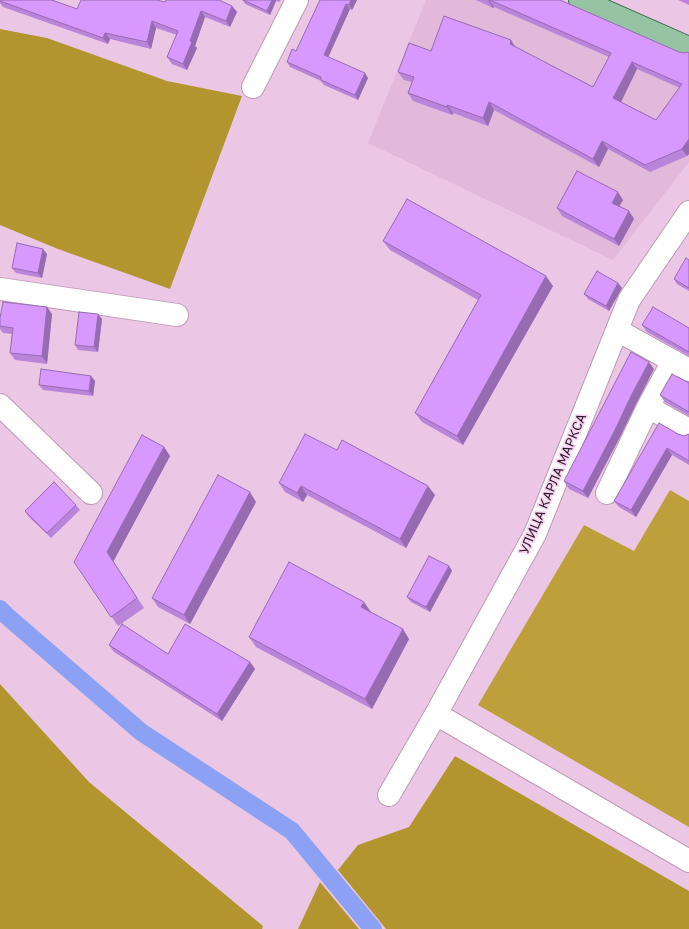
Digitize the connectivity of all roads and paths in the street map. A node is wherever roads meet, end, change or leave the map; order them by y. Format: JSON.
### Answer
{"nodes":[{"id":1,"x":297,"y":0,"type":"edge"},
{"id":2,"x":580,"y":0,"type":"edge"},
{"id":3,"x":689,"y":48,"type":"edge"},
{"id":4,"x":253,"y":87,"type":"dead end"},
{"id":5,"x":689,"y":212,"type":"edge"},
{"id":6,"x":0,"y":289,"type":"edge"},
{"id":7,"x":177,"y":315,"type":"dead end"},
{"id":8,"x":617,"y":330,"type":"junction"},
{"id":9,"x":681,"y":365,"type":"edge"},
{"id":10,"x":0,"y":405,"type":"edge"},
{"id":11,"x":648,"y":407,"type":"junction"},
{"id":12,"x":689,"y":430,"type":"edge"},
{"id":13,"x":607,"y":493,"type":"dead end"},
{"id":14,"x":91,"y":494,"type":"dead end"},
{"id":15,"x":436,"y":714,"type":"junction"},
{"id":16,"x":389,"y":795,"type":"dead end"},
{"id":17,"x":689,"y":861,"type":"edge"}],
"edges":[{"from":1,"to":4,"type":"street"},
{"from":2,"to":3,"type":"main road"},
{"from":5,"to":8,"type":"street","name":"УЛИЦА КАРЛА МАРКСА"},
{"from":6,"to":7,"type":"street"},
{"from":8,"to":9,"type":"street"},
{"from":8,"to":15,"type":"street","name":"УЛИЦА КАРЛА МАРКСА"},
{"from":9,"to":11,"type":"street"},
{"from":10,"to":14,"type":"street"},
{"from":11,"to":12,"type":"street"},
{"from":11,"to":13,"type":"street"},
{"from":15,"to":16,"type":"street","name":"УЛИЦА КАРЛА МАРКСА"},
{"from":15,"to":17,"type":"street"}]}
